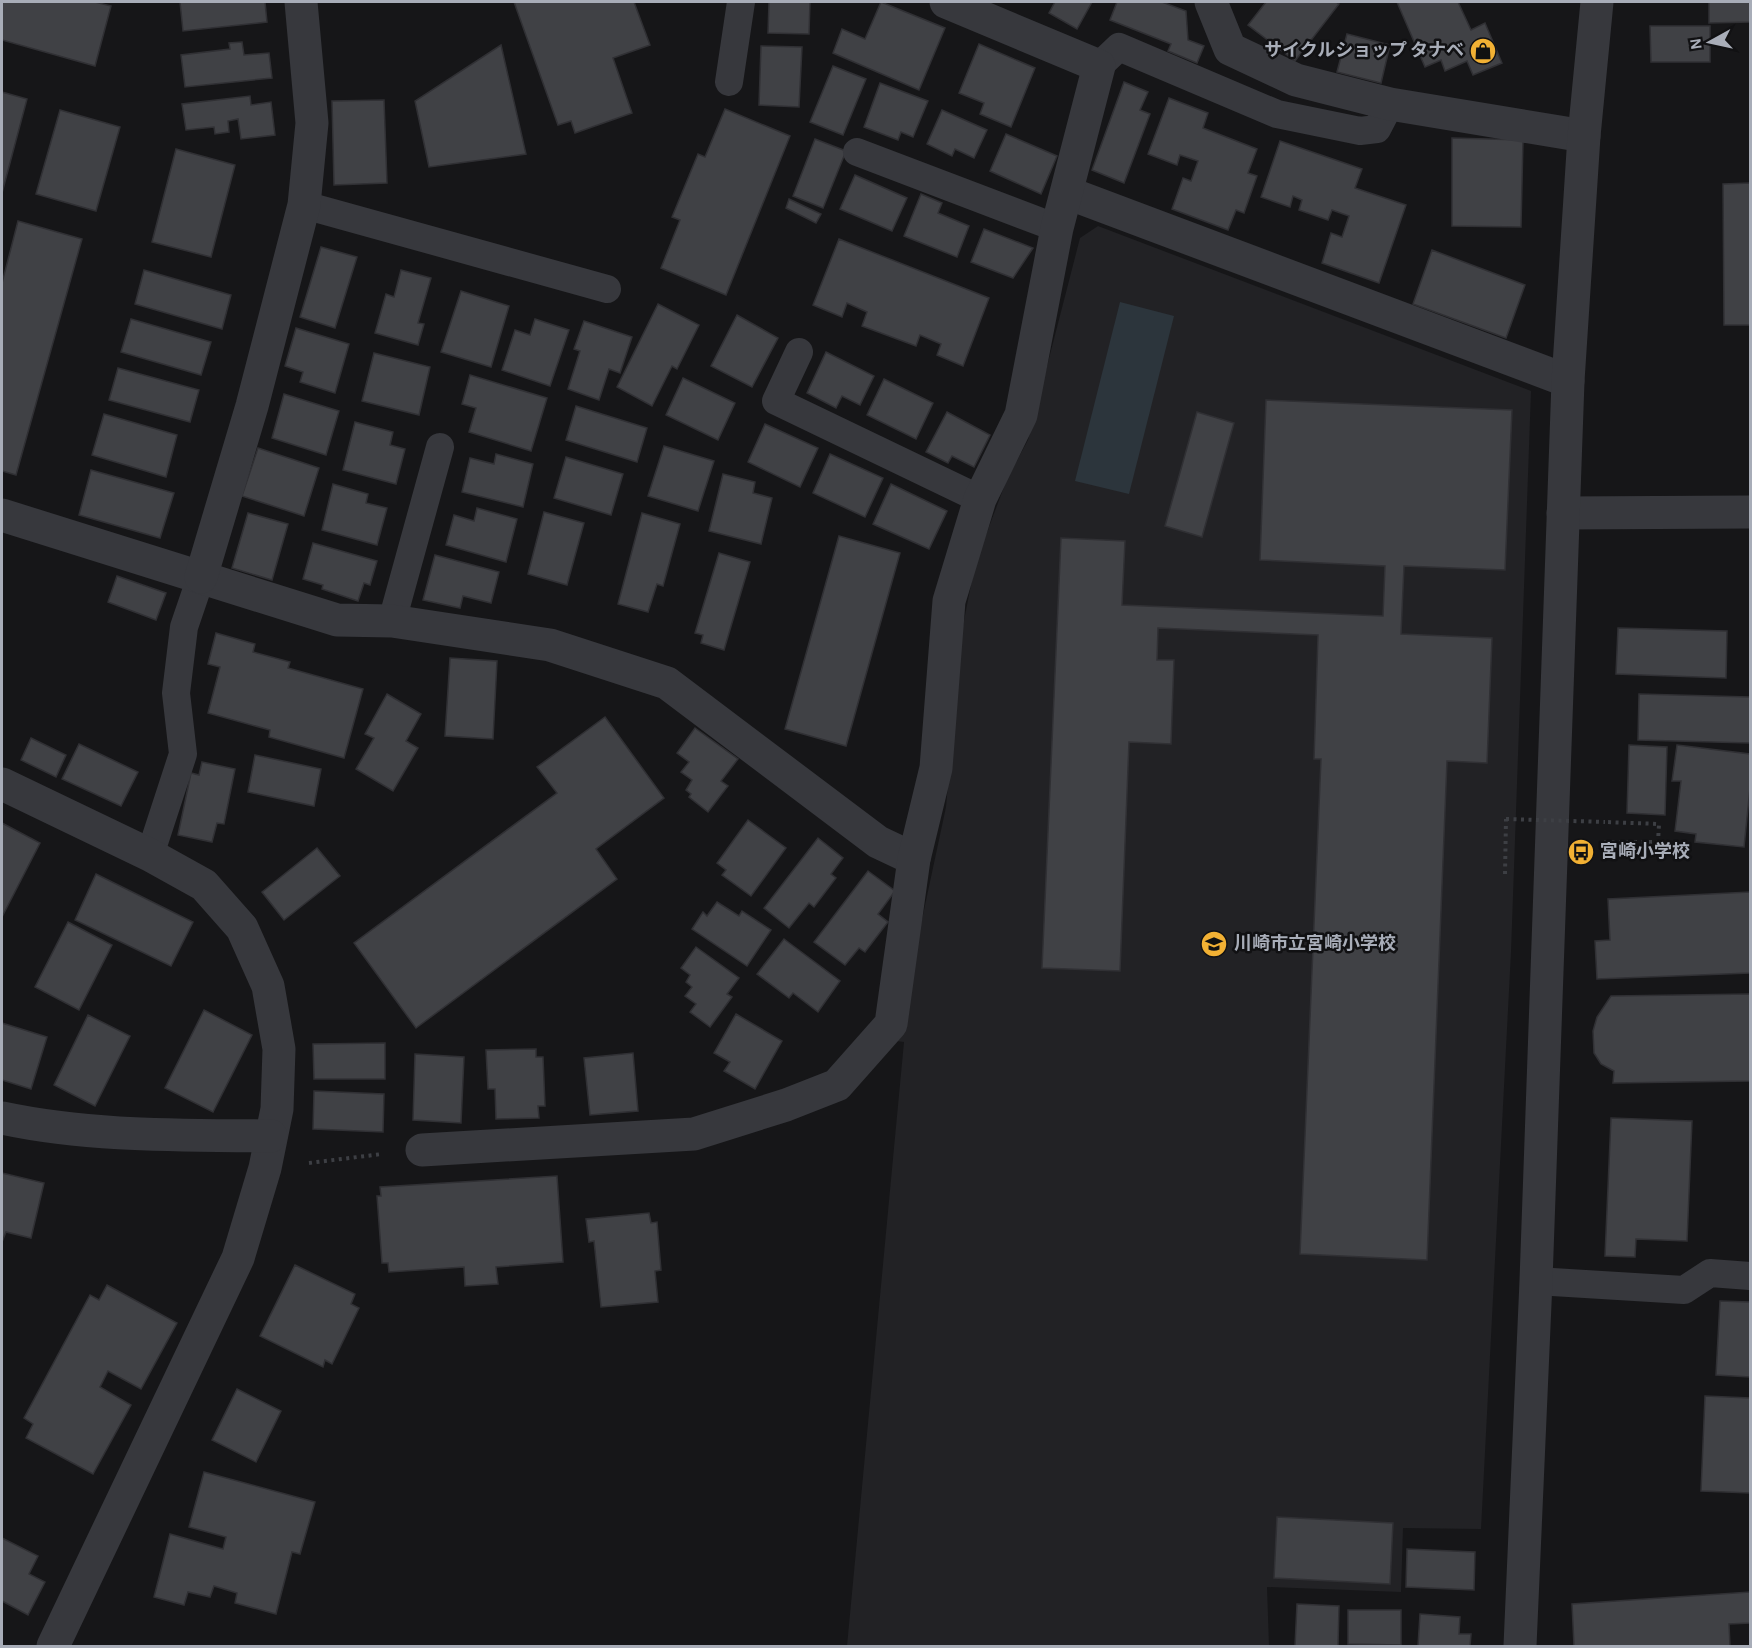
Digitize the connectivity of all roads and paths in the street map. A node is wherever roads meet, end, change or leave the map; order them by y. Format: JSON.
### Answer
{"nodes":[{"id":1,"x":301,"y":2,"type":"edge"},
{"id":2,"x":741,"y":2,"type":"edge"},
{"id":3,"x":946,"y":2,"type":"edge"},
{"id":4,"x":1211,"y":2,"type":"edge"},
{"id":5,"x":1597,"y":2,"type":"edge"},
{"id":6,"x":1099,"y":66,"type":"junction"},
{"id":7,"x":729,"y":82,"type":"dead end"},
{"id":8,"x":1390,"y":104,"type":"junction"},
{"id":9,"x":1584,"y":136,"type":"junction"},
{"id":10,"x":857,"y":152,"type":"dead end"},
{"id":11,"x":1068,"y":193,"type":"junction"},
{"id":12,"x":304,"y":205,"type":"junction"},
{"id":13,"x":1057,"y":228,"type":"junction"},
{"id":14,"x":607,"y":289,"type":"dead end"},
{"id":15,"x":799,"y":352,"type":"dead end"},
{"id":16,"x":1568,"y":381,"type":"junction"},
{"id":17,"x":440,"y":447,"type":"dead end"},
{"id":18,"x":980,"y":499,"type":"junction"},
{"id":19,"x":1750,"y":512,"type":"edge"},
{"id":20,"x":1563,"y":513,"type":"junction"},
{"id":21,"x":2,"y":515,"type":"edge"},
{"id":22,"x":201,"y":577,"type":"junction"},
{"id":23,"x":392,"y":621,"type":"junction"},
{"id":24,"x":2,"y":784,"type":"edge"},
{"id":25,"x":1604,"y":842,"type":"dead end"},
{"id":26,"x":150,"y":855,"type":"junction"},
{"id":27,"x":914,"y":859,"type":"junction"},
{"id":28,"x":1505,"y":876,"type":"dead end"},
{"id":29,"x":2,"y":1118,"type":"edge"},
{"id":30,"x":271,"y":1136,"type":"junction"},
{"id":31,"x":422,"y":1150,"type":"joint"},
{"id":32,"x":264,"y":1168,"type":"junction"},
{"id":33,"x":1750,"y":1276,"type":"edge"},
{"id":34,"x":1536,"y":1281,"type":"junction"},
{"id":35,"x":53,"y":1647,"type":"edge"},
{"id":36,"x":1520,"y":1647,"type":"edge"}],
"edges":[{"from":1,"to":12,"type":"street"},
{"from":2,"to":7,"type":"lane"},
{"from":3,"to":6,"type":"street"},
{"from":4,"to":8,"type":"street"},
{"from":5,"to":9,"type":"street"},
{"from":6,"to":8,"type":"lane"},
{"from":6,"to":11,"type":"street"},
{"from":8,"to":9,"type":"street"},
{"from":9,"to":16,"type":"street"},
{"from":10,"to":13,"type":"lane"},
{"from":11,"to":13,"type":"street"},
{"from":11,"to":16,"type":"street"},
{"from":12,"to":14,"type":"lane"},
{"from":12,"to":22,"type":"street"},
{"from":13,"to":18,"type":"street"},
{"from":15,"to":18,"type":"lane"},
{"from":16,"to":20,"type":"street"},
{"from":17,"to":23,"type":"lane"},
{"from":18,"to":27,"type":"street"},
{"from":19,"to":20,"type":"street"},
{"from":20,"to":34,"type":"street"},
{"from":21,"to":22,"type":"street"},
{"from":22,"to":23,"type":"street"},
{"from":22,"to":26,"type":"lane"},
{"from":23,"to":27,"type":"street"},
{"from":24,"to":26,"type":"street"},
{"from":25,"to":28,"type":"path","bridge":true},
{"from":26,"to":30,"type":"street"},
{"from":27,"to":31,"type":"street"},
{"from":29,"to":30,"type":"street"},
{"from":30,"to":32,"type":"street"},
{"from":31,"to":32,"type":"path"},
{"from":32,"to":35,"type":"street"},
{"from":33,"to":34,"type":"lane"},
{"from":34,"to":36,"type":"street"}]}
